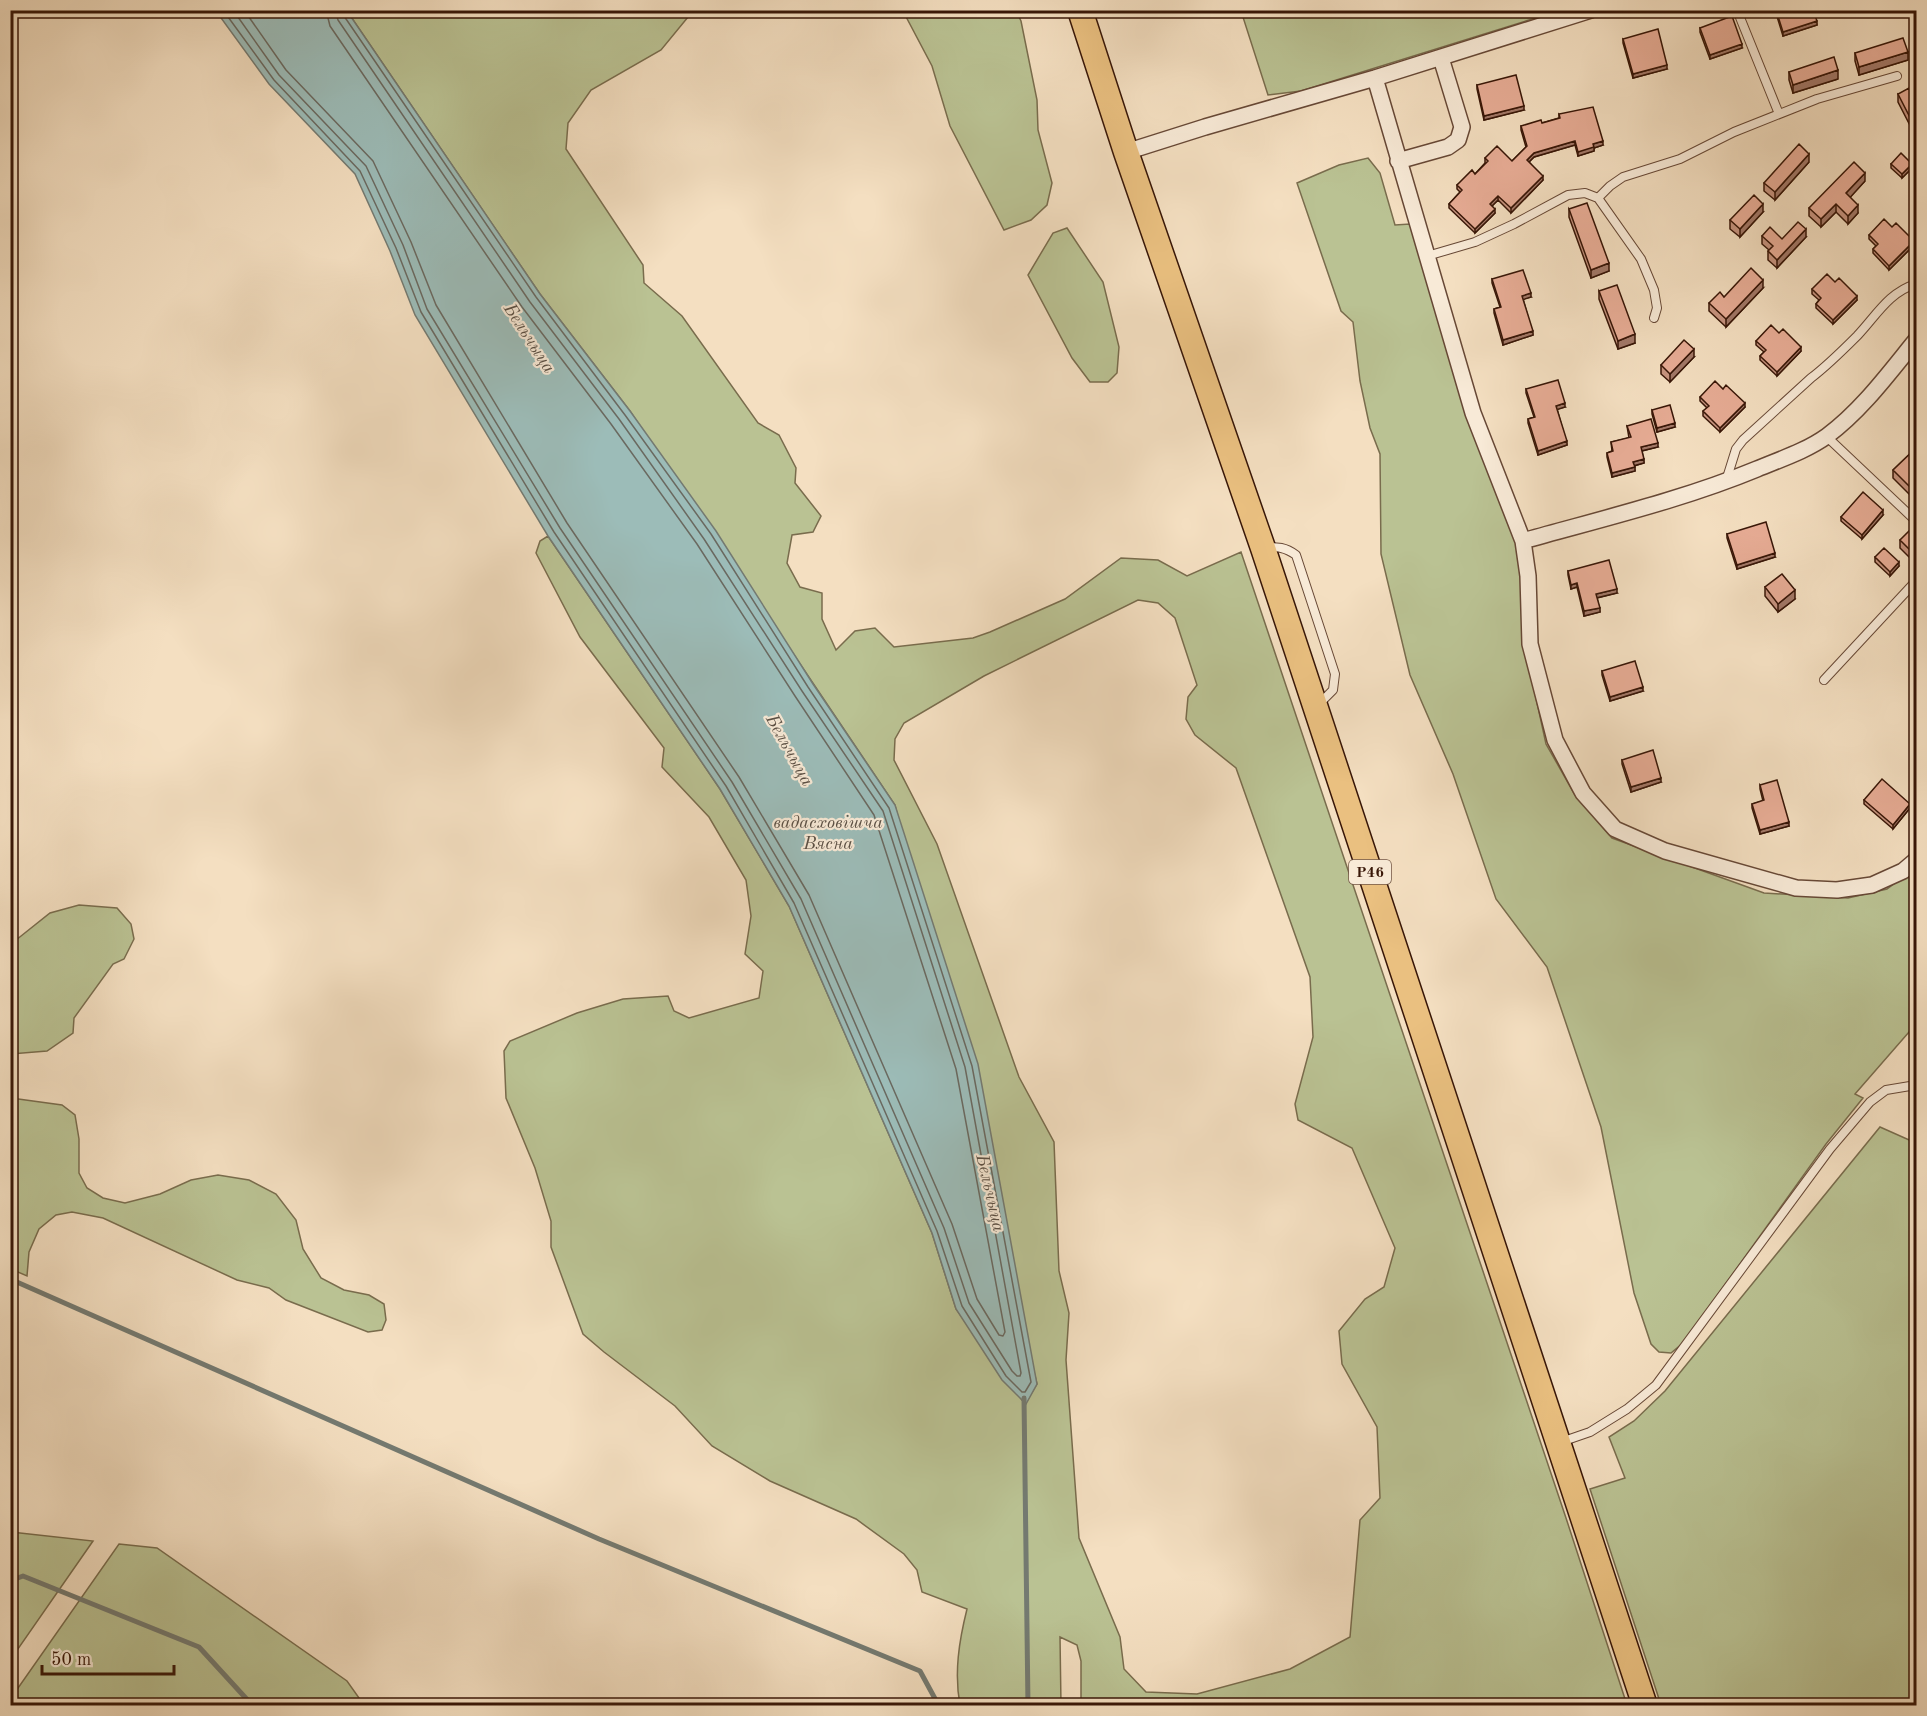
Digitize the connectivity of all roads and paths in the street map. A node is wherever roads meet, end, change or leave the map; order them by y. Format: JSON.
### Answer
{"nodes":[{"id":1,"x":1080,"y":10,"type":"edge"},
{"id":2,"x":1591,"y":10,"type":"edge"},
{"id":3,"x":1737,"y":10,"type":"edge"},
{"id":4,"x":1441,"y":58,"type":"junction"},
{"id":5,"x":1897,"y":76,"type":"dead end"},
{"id":6,"x":1375,"y":78,"type":"junction"},
{"id":7,"x":1779,"y":114,"type":"junction"},
{"id":8,"x":1126,"y":152,"type":"junction"},
{"id":9,"x":1398,"y":161,"type":"junction"},
{"id":10,"x":1598,"y":198,"type":"junction"},
{"id":11,"x":1427,"y":256,"type":"junction"},
{"id":12,"x":1917,"y":284,"type":"edge"},
{"id":13,"x":1653,"y":318,"type":"dead end"},
{"id":14,"x":1917,"y":340,"type":"edge"},
{"id":15,"x":1826,"y":436,"type":"junction"},
{"id":16,"x":1725,"y":482,"type":"junction"},
{"id":17,"x":1917,"y":521,"type":"edge"},
{"id":18,"x":1523,"y":541,"type":"junction"},
{"id":19,"x":1917,"y":581,"type":"edge"},
{"id":20,"x":1824,"y":681,"type":"dead end"},
{"id":21,"x":1917,"y":860,"type":"edge"},
{"id":22,"x":1917,"y":1084,"type":"edge"},
{"id":23,"x":1557,"y":1443,"type":"junction"},
{"id":24,"x":1645,"y":1706,"type":"edge"}],
"edges":[{"from":1,"to":8,"type":"main road","number":"Р46"},
{"from":2,"to":4,"type":"street"},
{"from":3,"to":7,"type":"lane"},
{"from":4,"to":6,"type":"street"},
{"from":4,"to":9,"type":"street"},
{"from":5,"to":7,"type":"lane"},
{"from":6,"to":8,"type":"street"},
{"from":6,"to":9,"type":"street"},
{"from":7,"to":10,"type":"lane"},
{"from":8,"to":23,"type":"main road","number":"Р46"},
{"from":9,"to":11,"type":"street"},
{"from":10,"to":11,"type":"lane"},
{"from":10,"to":13,"type":"lane"},
{"from":11,"to":18,"type":"street"},
{"from":12,"to":16,"type":"lane"},
{"from":14,"to":15,"type":"street"},
{"from":15,"to":16,"type":"street"},
{"from":15,"to":17,"type":"lane"},
{"from":16,"to":18,"type":"street"},
{"from":18,"to":21,"type":"street"},
{"from":19,"to":20,"type":"lane"},
{"from":22,"to":23,"type":"lane"},
{"from":23,"to":24,"type":"main road","number":"Р46"}]}
